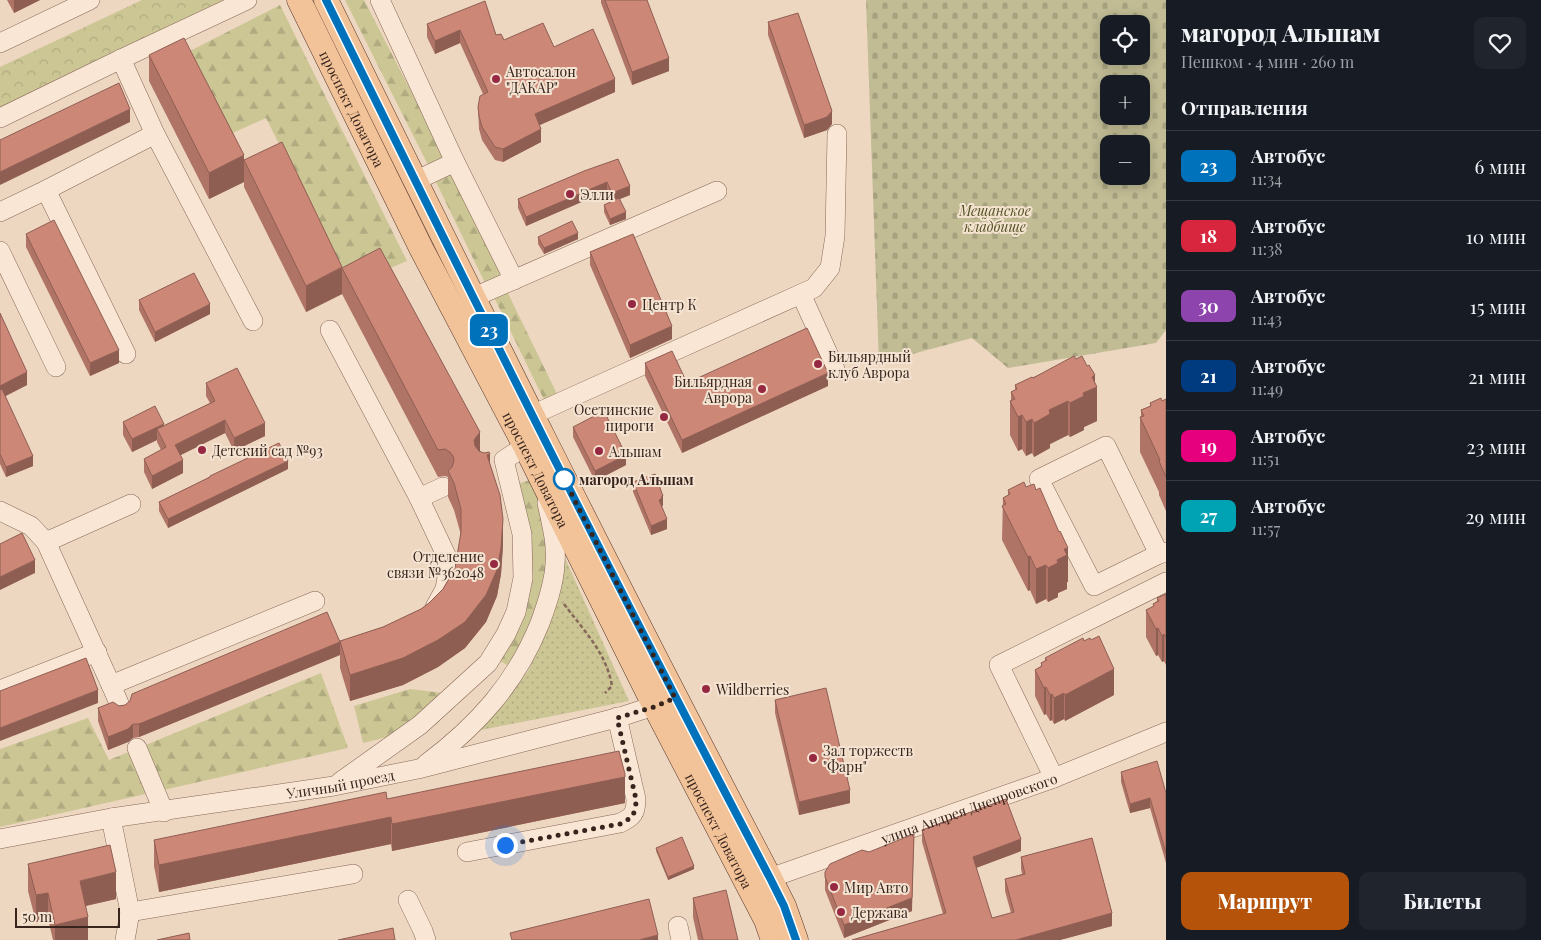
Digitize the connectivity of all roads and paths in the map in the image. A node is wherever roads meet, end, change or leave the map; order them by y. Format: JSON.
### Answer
{"nodes":[{"id":1,"x":90,"y":0,"type":"edge"},
{"id":2,"x":247,"y":0,"type":"edge"},
{"id":3,"x":299,"y":0,"type":"edge"},
{"id":4,"x":326,"y":0,"type":"edge"},
{"id":5,"x":380,"y":0,"type":"edge"},
{"id":6,"x":0,"y":43,"type":"edge"},
{"id":7,"x":121,"y":59,"type":"junction"},
{"id":8,"x":0,"y":118,"type":"edge"},
{"id":9,"x":155,"y":134,"type":"junction"},
{"id":10,"x":837,"y":134,"type":"dead end"},
{"id":11,"x":455,"y":162,"type":"junction"},
{"id":12,"x":415,"y":181,"type":"junction"},
{"id":13,"x":46,"y":190,"type":"junction"},
{"id":14,"x":717,"y":191,"type":"dead end"},
{"id":15,"x":0,"y":212,"type":"edge"},
{"id":16,"x":0,"y":251,"type":"edge"},
{"id":17,"x":514,"y":280,"type":"junction"},
{"id":18,"x":802,"y":294,"type":"junction"},
{"id":19,"x":472,"y":298,"type":"junction"},
{"id":20,"x":253,"y":321,"type":"dead end"},
{"id":21,"x":330,"y":330,"type":"dead end"},
{"id":22,"x":126,"y":354,"type":"dead end"},
{"id":23,"x":56,"y":367,"type":"dead end"},
{"id":24,"x":835,"y":369,"type":"dead end"},
{"id":25,"x":532,"y":415,"type":"junction"},
{"id":26,"x":525,"y":446,"type":"junction"},
{"id":27,"x":504,"y":460,"type":"junction"},
{"id":28,"x":485,"y":468,"type":"edge"},
{"id":29,"x":540,"y":475,"type":"junction"},
{"id":30,"x":443,"y":487,"type":"dead end"},
{"id":31,"x":419,"y":498,"type":"junction"},
{"id":32,"x":131,"y":504,"type":"dead end"},
{"id":33,"x":0,"y":511,"type":"edge"},
{"id":34,"x":46,"y":542,"type":"junction"},
{"id":35,"x":1163,"y":553,"type":"edge"},
{"id":36,"x":1166,"y":582,"type":"edge"},
{"id":37,"x":560,"y":599,"type":"dead end"},
{"id":38,"x":315,"y":601,"type":"dead end"},
{"id":39,"x":421,"y":622,"type":"edge"},
{"id":40,"x":97,"y":652,"type":"junction"},
{"id":41,"x":111,"y":685,"type":"junction"},
{"id":42,"x":0,"y":690,"type":"edge"},
{"id":43,"x":605,"y":694,"type":"dead end"},
{"id":44,"x":665,"y":703,"type":"junction"},
{"id":45,"x":120,"y":708,"type":"edge"},
{"id":46,"x":617,"y":718,"type":"junction"},
{"id":47,"x":1166,"y":732,"type":"edge"},
{"id":48,"x":137,"y":748,"type":"dead end"},
{"id":49,"x":418,"y":769,"type":"junction"},
{"id":50,"x":1054,"y":778,"type":"junction"},
{"id":51,"x":334,"y":786,"type":"junction"},
{"id":52,"x":164,"y":812,"type":"junction"},
{"id":53,"x":111,"y":818,"type":"junction"},
{"id":54,"x":0,"y":839,"type":"edge"},
{"id":55,"x":467,"y":852,"type":"dead end"},
{"id":56,"x":353,"y":874,"type":"dead end"},
{"id":57,"x":770,"y":878,"type":"junction"},
{"id":58,"x":408,"y":900,"type":"dead end"},
{"id":59,"x":130,"y":912,"type":"junction"},
{"id":60,"x":125,"y":940,"type":"edge"},
{"id":61,"x":426,"y":940,"type":"edge"},
{"id":62,"x":773,"y":940,"type":"edge"},
{"id":63,"x":796,"y":940,"type":"edge"}],
"edges":[{"from":1,"to":6,"type":"street"},
{"from":2,"to":7,"type":"street"},
{"from":3,"to":26,"type":"main road","name":"проспект Доватора"},
{"from":4,"to":12,"type":"main road","name":"проспект Доватора"},
{"from":5,"to":11,"type":"street"},
{"from":7,"to":8,"type":"street"},
{"from":7,"to":9,"type":"street"},
{"from":9,"to":13,"type":"street"},
{"from":9,"to":20,"type":"street"},
{"from":10,"to":18,"type":"street"},
{"from":11,"to":12,"type":"street"},
{"from":11,"to":17,"type":"street"},
{"from":12,"to":19,"type":"main road","name":"проспект Доватора"},
{"from":13,"to":15,"type":"street"},
{"from":13,"to":22,"type":"street"},
{"from":14,"to":17,"type":"street"},
{"from":16,"to":23,"type":"street"},
{"from":17,"to":19,"type":"street"},
{"from":18,"to":24,"type":"street"},
{"from":18,"to":25,"type":"street"},
{"from":19,"to":25,"type":"main road","name":"проспект Доватора"},
{"from":21,"to":31,"type":"street"},
{"from":25,"to":44,"type":"main road","name":"проспект Доватора"},
{"from":26,"to":27,"type":"street"},
{"from":26,"to":29,"type":"main road","name":"проспект Доватора"},
{"from":27,"to":28,"type":"street"},
{"from":27,"to":51,"type":"street"},
{"from":29,"to":44,"type":"main road","name":"проспект Доватора"},
{"from":29,"to":49,"type":"street"},
{"from":30,"to":31,"type":"street"},
{"from":31,"to":39,"type":"street"},
{"from":32,"to":34,"type":"street"},
{"from":33,"to":34,"type":"street"},
{"from":34,"to":40,"type":"street"},
{"from":35,"to":35,"type":"street"},
{"from":36,"to":50,"type":"street"},
{"from":37,"to":43,"type":"path"},
{"from":38,"to":41,"type":"street"},
{"from":40,"to":41,"type":"street"},
{"from":40,"to":42,"type":"street"},
{"from":41,"to":45,"type":"street"},
{"from":44,"to":46,"type":"street","name":"Уличный проезд"},
{"from":44,"to":57,"type":"main road","name":"проспект Доватора"},
{"from":44,"to":62,"type":"main road","name":"проспект Доватора"},
{"from":46,"to":49,"type":"street","name":"Уличный проезд"},
{"from":46,"to":55,"type":"street"},
{"from":47,"to":50,"type":"street","name":"улица Андрея Днепровского"},
{"from":48,"to":52,"type":"street"},
{"from":49,"to":51,"type":"street","name":"Уличный проезд"},
{"from":50,"to":57,"type":"street","name":"улица Андрея Днепровского"},
{"from":51,"to":52,"type":"street","name":"Уличный проезд"},
{"from":52,"to":53,"type":"street","name":"Уличный проезд"},
{"from":53,"to":54,"type":"street","name":"Уличный проезд"},
{"from":53,"to":59,"type":"street"},
{"from":56,"to":59,"type":"street"},
{"from":57,"to":63,"type":"main road","name":"проспект Доватора"},
{"from":58,"to":61,"type":"street"},
{"from":59,"to":60,"type":"street"}]}
